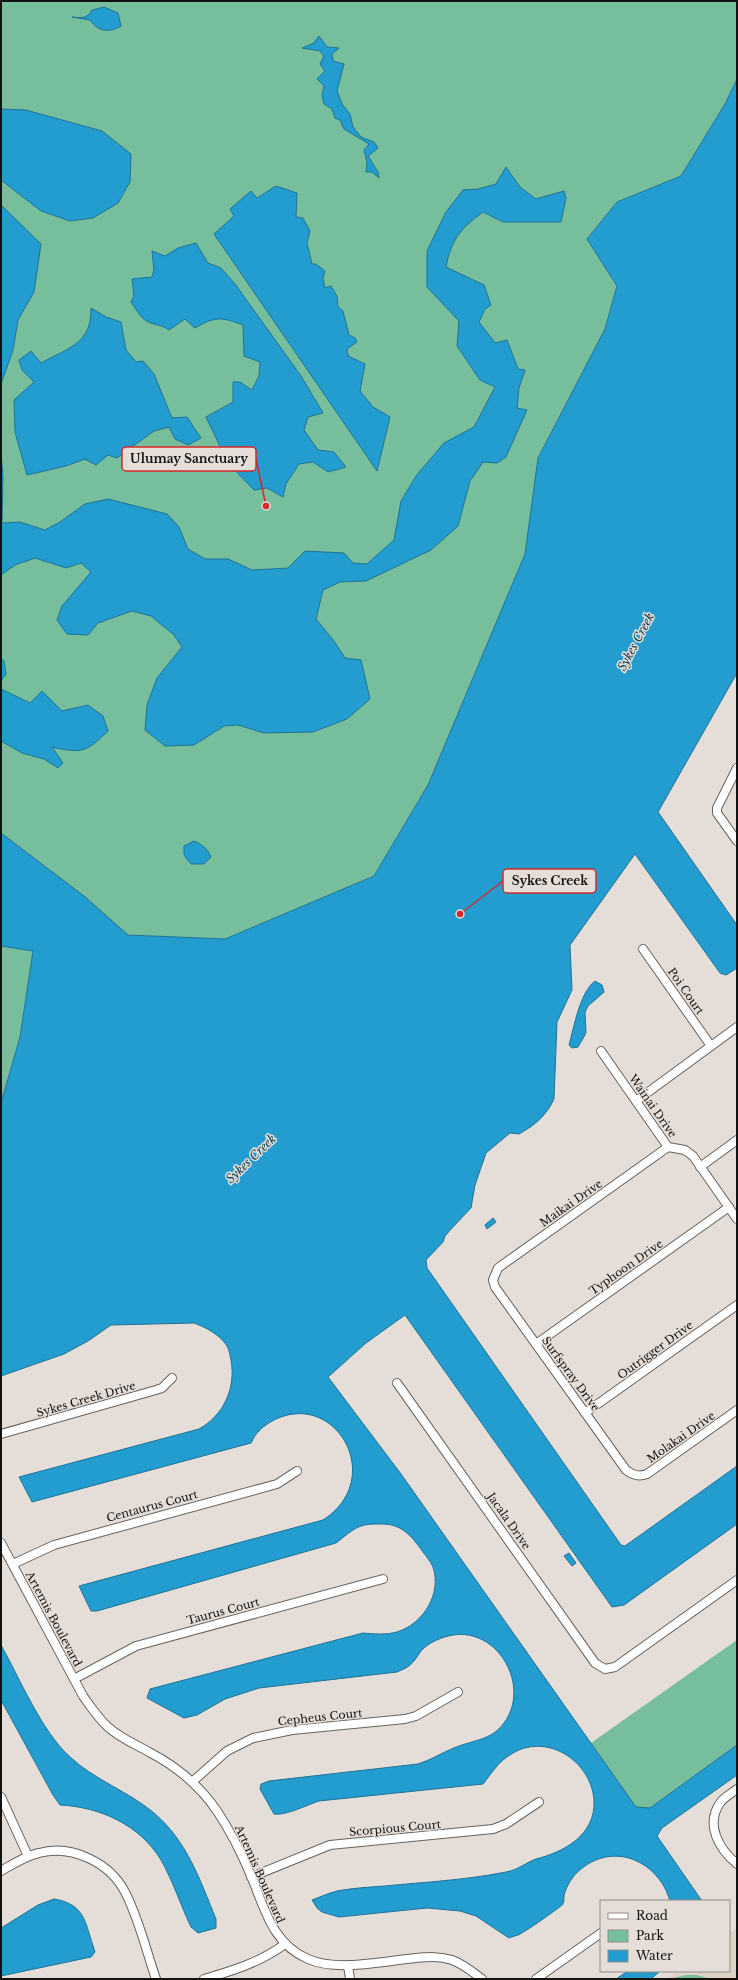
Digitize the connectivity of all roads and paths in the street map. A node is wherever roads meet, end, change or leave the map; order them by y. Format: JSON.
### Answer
{"nodes":[{"id":1,"x":737,"y":768,"type":"edge"},
{"id":2,"x":737,"y":841,"type":"edge"},
{"id":3,"x":643,"y":949,"type":"dead end"},
{"id":4,"x":737,"y":1027,"type":"edge"},
{"id":5,"x":711,"y":1046,"type":"junction"},
{"id":6,"x":601,"y":1051,"type":"dead end"},
{"id":7,"x":636,"y":1101,"type":"junction"},
{"id":8,"x":737,"y":1140,"type":"edge"},
{"id":9,"x":668,"y":1147,"type":"junction"},
{"id":10,"x":700,"y":1167,"type":"junction"},
{"id":11,"x":729,"y":1207,"type":"junction"},
{"id":12,"x":737,"y":1219,"type":"edge"},
{"id":13,"x":493,"y":1280,"type":"joint"},
{"id":14,"x":737,"y":1305,"type":"edge"},
{"id":15,"x":536,"y":1344,"type":"junction"},
{"id":16,"x":172,"y":1378,"type":"dead end"},
{"id":17,"x":397,"y":1383,"type":"dead end"},
{"id":18,"x":737,"y":1410,"type":"edge"},
{"id":19,"x":586,"y":1413,"type":"junction"},
{"id":20,"x":1,"y":1434,"type":"edge"},
{"id":21,"x":297,"y":1471,"type":"dead end"},
{"id":22,"x":636,"y":1476,"type":"joint"},
{"id":23,"x":1,"y":1543,"type":"edge"},
{"id":24,"x":13,"y":1564,"type":"junction"},
{"id":25,"x":383,"y":1579,"type":"dead end"},
{"id":26,"x":737,"y":1580,"type":"edge"},
{"id":27,"x":74,"y":1679,"type":"junction"},
{"id":28,"x":458,"y":1692,"type":"dead end"},
{"id":29,"x":192,"y":1782,"type":"junction"},
{"id":30,"x":737,"y":1789,"type":"edge"},
{"id":31,"x":1,"y":1797,"type":"edge"},
{"id":32,"x":539,"y":1802,"type":"dead end"},
{"id":33,"x":28,"y":1856,"type":"junction"},
{"id":34,"x":737,"y":1864,"type":"edge"},
{"id":35,"x":1,"y":1871,"type":"edge"},
{"id":36,"x":251,"y":1877,"type":"junction"},
{"id":37,"x":600,"y":1934,"type":"edge"},
{"id":38,"x":285,"y":1944,"type":"junction"},
{"id":39,"x":348,"y":1965,"type":"junction"},
{"id":40,"x":156,"y":1979,"type":"edge"},
{"id":41,"x":204,"y":1979,"type":"edge"},
{"id":42,"x":350,"y":1979,"type":"edge"},
{"id":43,"x":482,"y":1979,"type":"edge"},
{"id":44,"x":536,"y":1979,"type":"edge"}],
"edges":[{"from":1,"to":2,"type":"street"},
{"from":3,"to":5,"type":"street","name":"Poi Court"},
{"from":4,"to":5,"type":"street"},
{"from":5,"to":7,"type":"street"},
{"from":6,"to":7,"type":"street","name":"Wainai Drive"},
{"from":7,"to":9,"type":"street","name":"Wainai Drive"},
{"from":8,"to":10,"type":"street"},
{"from":9,"to":10,"type":"street","name":"Wainai Drive"},
{"from":9,"to":13,"type":"street","name":"Maikai Drive"},
{"from":10,"to":11,"type":"street","name":"Wainai Drive"},
{"from":11,"to":12,"type":"street","name":"Wainai Drive"},
{"from":11,"to":15,"type":"street","name":"Typhoon Drive"},
{"from":13,"to":15,"type":"street","name":"Surfspray Drive"},
{"from":14,"to":19,"type":"street","name":"Outrigger Drive"},
{"from":15,"to":19,"type":"street","name":"Surfspray Drive"},
{"from":16,"to":20,"type":"street","name":"Sykes Creek Drive"},
{"from":17,"to":26,"type":"street","name":"Jacala Drive"},
{"from":18,"to":22,"type":"street","name":"Molakai Drive"},
{"from":19,"to":22,"type":"street","name":"Surfspray Drive"},
{"from":21,"to":24,"type":"street","name":"Centaurus Court"},
{"from":23,"to":24,"type":"street","name":"Artemis Boulevard"},
{"from":24,"to":27,"type":"street","name":"Artemis Boulevard"},
{"from":25,"to":27,"type":"street","name":"Taurus Court"},
{"from":27,"to":29,"type":"street","name":"Artemis Boulevard"},
{"from":28,"to":29,"type":"street","name":"Cepheus Court"},
{"from":29,"to":36,"type":"street","name":"Artemis Boulevard"},
{"from":30,"to":34,"type":"street"},
{"from":31,"to":33,"type":"street"},
{"from":32,"to":36,"type":"street","name":"Scorpious Court"},
{"from":33,"to":35,"type":"street"},
{"from":33,"to":40,"type":"street"},
{"from":36,"to":38,"type":"street","name":"Artemis Boulevard"},
{"from":37,"to":44,"type":"street"},
{"from":38,"to":39,"type":"street","name":"Artemis Boulevard"},
{"from":38,"to":41,"type":"street"},
{"from":39,"to":42,"type":"street"},
{"from":39,"to":43,"type":"street","name":"Artemis Boulevard"}]}
